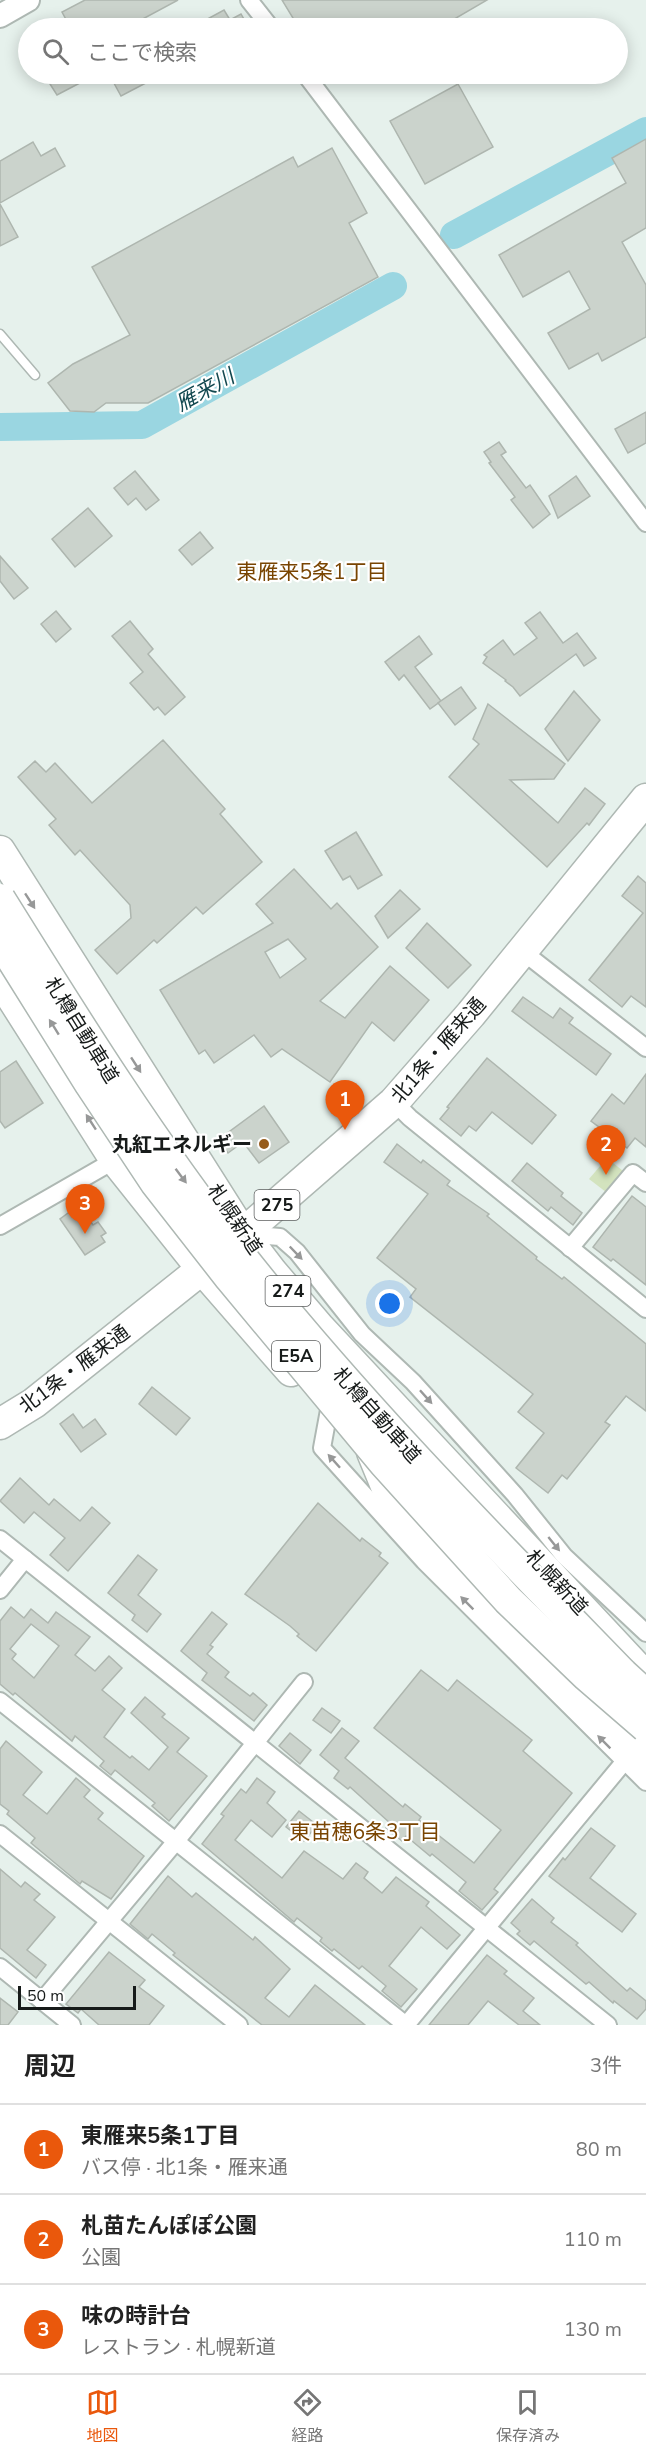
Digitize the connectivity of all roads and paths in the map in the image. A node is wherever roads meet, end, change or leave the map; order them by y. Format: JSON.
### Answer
{"nodes":[{"id":1,"x":28,"y":0,"type":"edge"},
{"id":2,"x":249,"y":0,"type":"edge"},
{"id":3,"x":0,"y":16,"type":"edge"},
{"id":4,"x":263,"y":18,"type":"edge"},
{"id":5,"x":313,"y":84,"type":"edge"},
{"id":6,"x":0,"y":334,"type":"edge"},
{"id":7,"x":35,"y":375,"type":"dead end"},
{"id":8,"x":646,"y":523,"type":"edge"},
{"id":9,"x":646,"y":799,"type":"edge"},
{"id":10,"x":0,"y":851,"type":"edge"},
{"id":11,"x":0,"y":899,"type":"edge"},
{"id":12,"x":0,"y":940,"type":"edge"},
{"id":13,"x":522,"y":951,"type":"junction"},
{"id":14,"x":0,"y":979,"type":"edge"},
{"id":15,"x":646,"y":1048,"type":"edge"},
{"id":16,"x":394,"y":1102,"type":"junction"},
{"id":17,"x":116,"y":1160,"type":"junction"},
{"id":18,"x":646,"y":1183,"type":"edge"},
{"id":19,"x":0,"y":1226,"type":"edge"},
{"id":20,"x":243,"y":1234,"type":"junction"},
{"id":21,"x":570,"y":1248,"type":"junction"},
{"id":22,"x":202,"y":1269,"type":"junction"},
{"id":23,"x":646,"y":1309,"type":"edge"},
{"id":24,"x":319,"y":1327,"type":"junction"},
{"id":25,"x":329,"y":1410,"type":"junction"},
{"id":26,"x":0,"y":1424,"type":"edge"},
{"id":27,"x":372,"y":1452,"type":"junction"},
{"id":28,"x":0,"y":1539,"type":"edge"},
{"id":29,"x":25,"y":1559,"type":"junction"},
{"id":30,"x":0,"y":1590,"type":"edge"},
{"id":31,"x":646,"y":1633,"type":"edge"},
{"id":32,"x":646,"y":1653,"type":"edge"},
{"id":33,"x":646,"y":1678,"type":"edge"},
{"id":34,"x":304,"y":1682,"type":"dead end"},
{"id":35,"x":646,"y":1695,"type":"edge"},
{"id":36,"x":0,"y":1701,"type":"edge"},
{"id":37,"x":646,"y":1716,"type":"edge"},
{"id":38,"x":646,"y":1727,"type":"edge"},
{"id":39,"x":255,"y":1741,"type":"junction"},
{"id":40,"x":635,"y":1762,"type":"edge"},
{"id":41,"x":646,"y":1782,"type":"edge"},
{"id":42,"x":0,"y":1834,"type":"edge"},
{"id":43,"x":176,"y":1841,"type":"junction"},
{"id":44,"x":110,"y":1921,"type":"junction"},
{"id":45,"x":487,"y":1927,"type":"junction"},
{"id":46,"x":0,"y":1967,"type":"edge"},
{"id":47,"x":42,"y":2001,"type":"junction"},
{"id":48,"x":72,"y":2025,"type":"edge"},
{"id":49,"x":239,"y":2025,"type":"edge"},
{"id":50,"x":406,"y":2025,"type":"edge"},
{"id":51,"x":608,"y":2025,"type":"edge"}],
"edges":[{"from":1,"to":3,"type":"street"},
{"from":2,"to":4,"type":"street"},
{"from":5,"to":8,"type":"street"},
{"from":6,"to":7,"type":"lane"},
{"from":9,"to":13,"type":"highway","name":"北1条・雁来通","number":"275"},
{"from":10,"to":20,"type":"highway","name":"札幌新道","number":"274","one_way":true},
{"from":11,"to":35,"type":"highway","name":"札樽自動車道","number":"E5A","one_way":true,"bridge":true},
{"from":38,"to":12,"type":"highway","name":"札樽自動車道","number":"E5A","one_way":true,"bridge":true},
{"from":13,"to":15,"type":"street"},
{"from":13,"to":16,"type":"highway","name":"北1条・雁来通","number":"275"},
{"from":17,"to":14,"type":"highway","name":"札幌新道","number":"274","one_way":true},
{"from":16,"to":20,"type":"highway","name":"北1条・雁来通","number":"275"},
{"from":16,"to":21,"type":"street"},
{"from":17,"to":19,"type":"street"},
{"from":17,"to":22,"type":"highway","name":"札幌新道","number":"274"},
{"from":18,"to":21,"type":"street"},
{"from":20,"to":22,"type":"highway","name":"北1条・雁来通","number":"275"},
{"from":20,"to":24,"type":"highway","name":"札幌新道","number":"274"},
{"from":20,"to":31,"type":"street","one_way":true},
{"from":21,"to":23,"type":"street"},
{"from":22,"to":25,"type":"highway","name":"札幌新道","number":"274"},
{"from":22,"to":26,"type":"highway","name":"北1条・雁来通","number":"275"},
{"from":24,"to":32,"type":"highway"},
{"from":24,"to":33,"type":"highway","name":"札幌新道","number":"274"},
{"from":25,"to":27,"type":"highway","name":"札幌新道","number":"274"},
{"from":40,"to":25,"type":"street","one_way":true},
{"from":27,"to":37,"type":"highway","name":"札幌新道","number":"274"},
{"from":27,"to":40,"type":"highway"},
{"from":28,"to":29,"type":"street"},
{"from":29,"to":30,"type":"street"},
{"from":29,"to":39,"type":"street"},
{"from":34,"to":39,"type":"street"},
{"from":36,"to":43,"type":"street"},
{"from":39,"to":43,"type":"street"},
{"from":39,"to":45,"type":"street"},
{"from":40,"to":41,"type":"street"},
{"from":40,"to":45,"type":"street"},
{"from":42,"to":44,"type":"street"},
{"from":43,"to":44,"type":"street"},
{"from":43,"to":50,"type":"street"},
{"from":44,"to":47,"type":"street"},
{"from":44,"to":49,"type":"street"},
{"from":45,"to":50,"type":"street"},
{"from":45,"to":51,"type":"street"},
{"from":46,"to":47,"type":"street"},
{"from":47,"to":48,"type":"street"}]}
